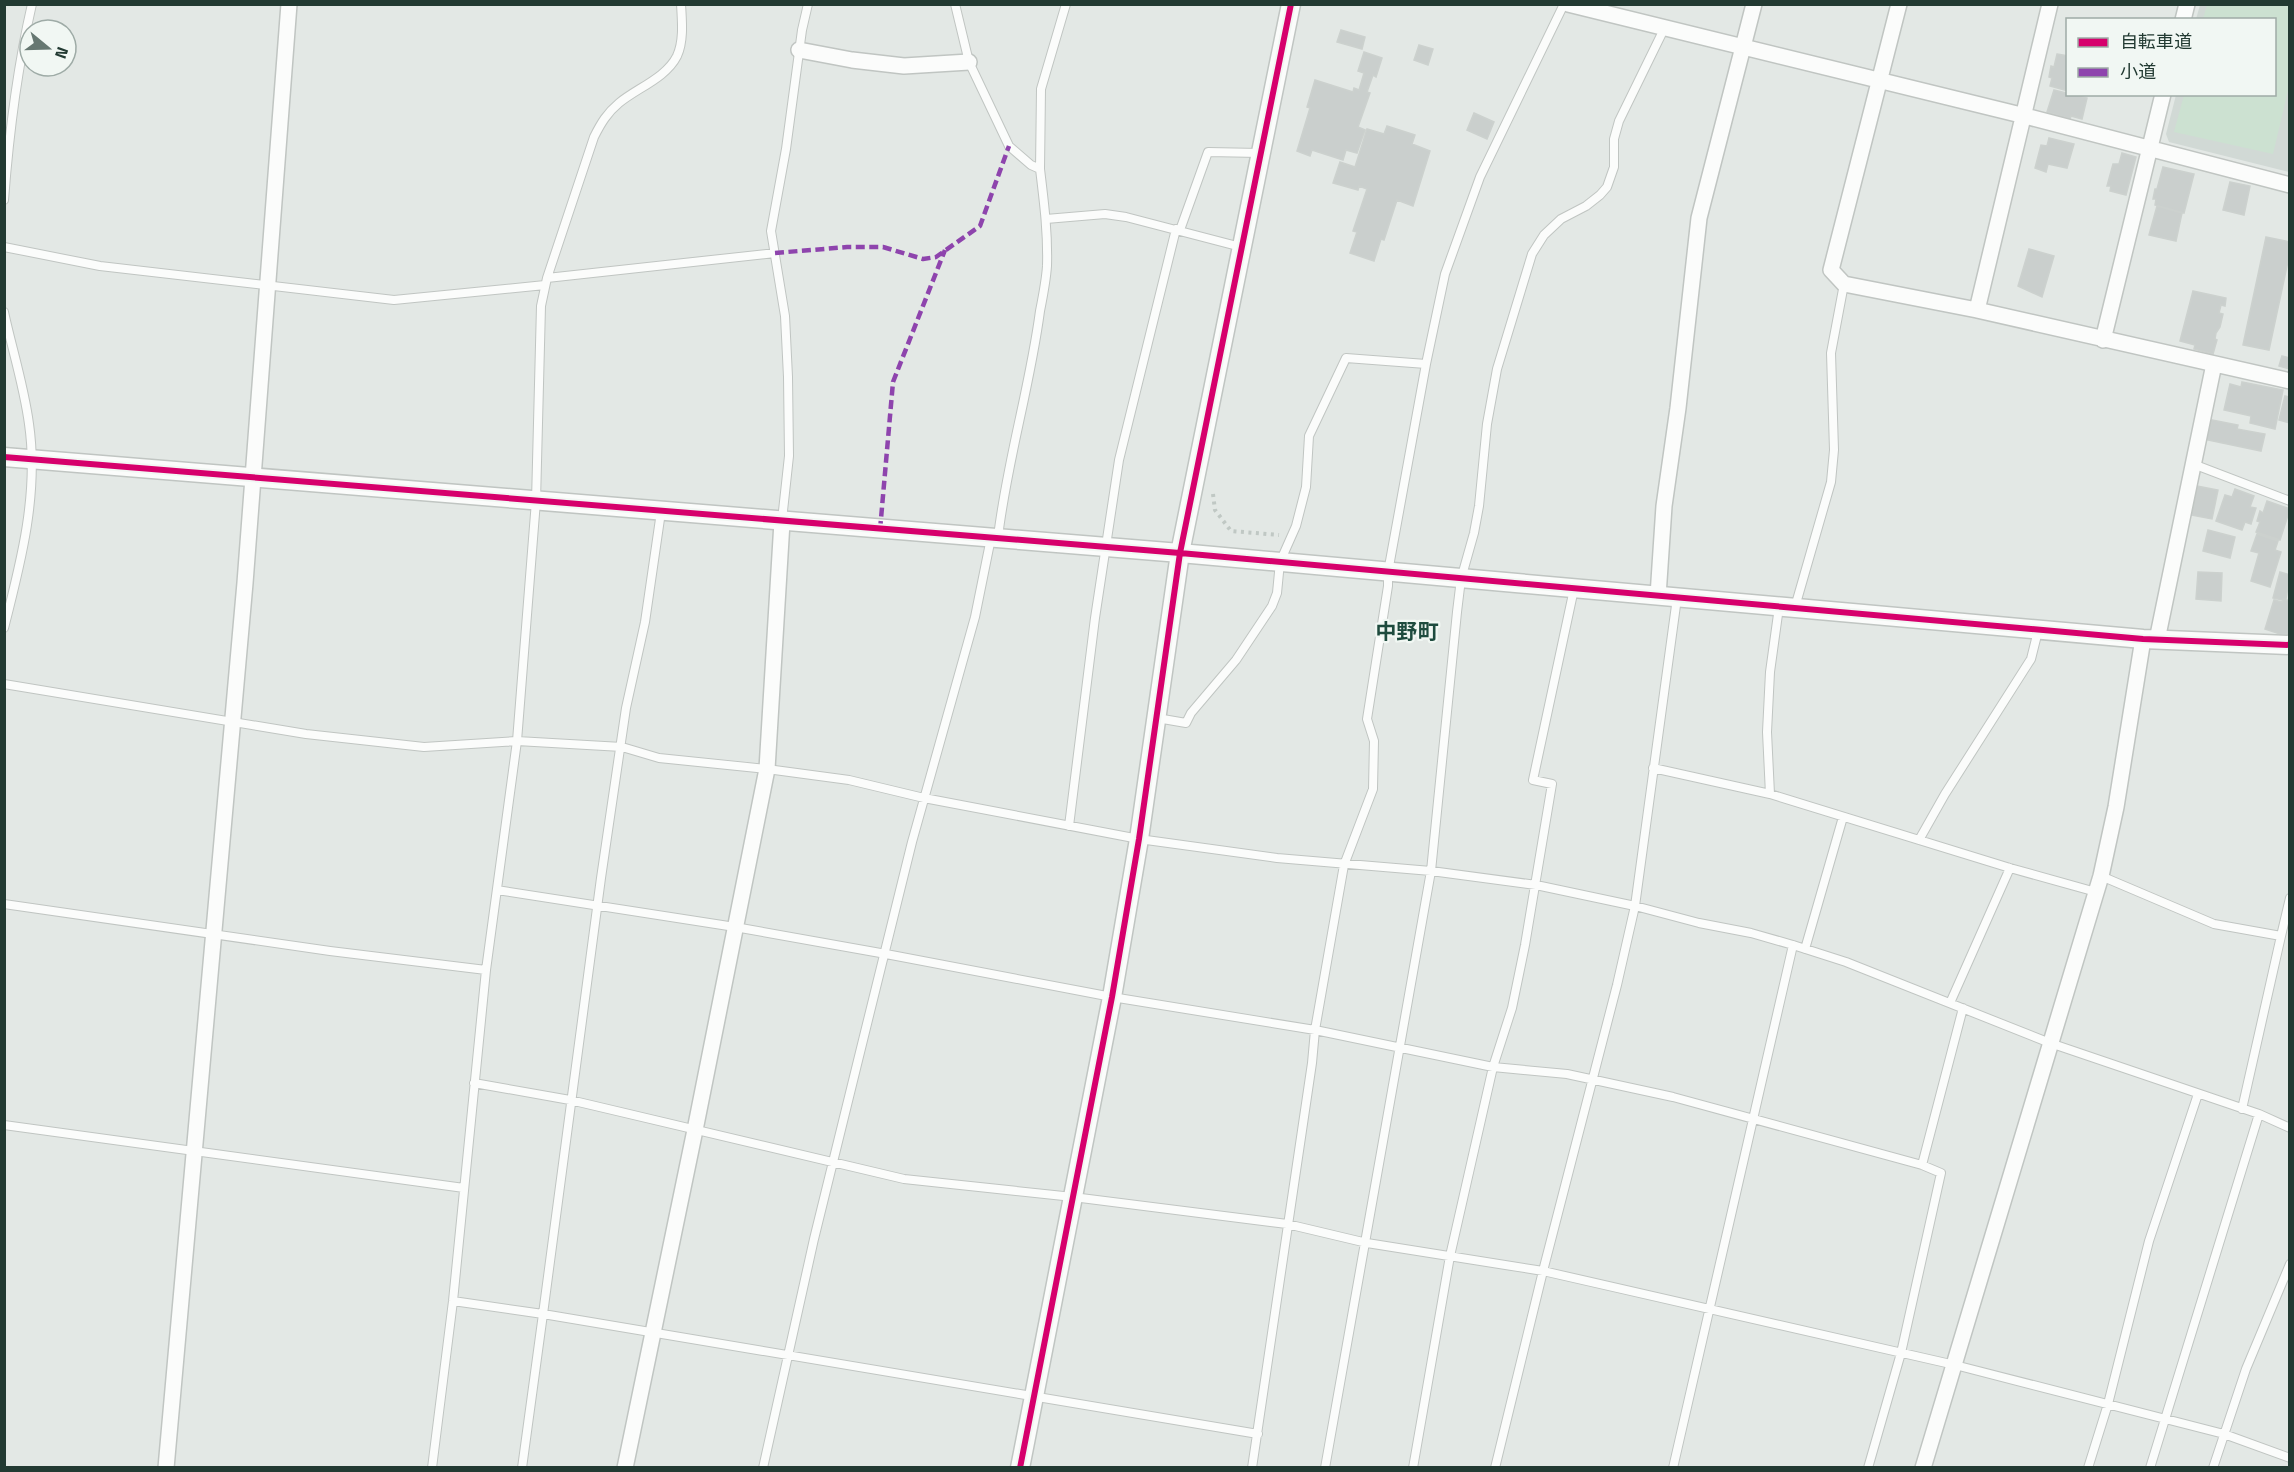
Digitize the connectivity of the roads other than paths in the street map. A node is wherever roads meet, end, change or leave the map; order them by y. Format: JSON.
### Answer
{"nodes":[{"id":1,"x":32,"y":4,"type":"edge"},
{"id":2,"x":289,"y":4,"type":"edge"},
{"id":3,"x":681,"y":4,"type":"edge"},
{"id":4,"x":808,"y":4,"type":"edge"},
{"id":5,"x":955,"y":4,"type":"edge"},
{"id":6,"x":1066,"y":4,"type":"edge"},
{"id":7,"x":1291,"y":4,"type":"edge"},
{"id":8,"x":1566,"y":4,"type":"edge"},
{"id":9,"x":1754,"y":4,"type":"edge"},
{"id":10,"x":1899,"y":4,"type":"edge"},
{"id":11,"x":2050,"y":4,"type":"edge"},
{"id":12,"x":1665,"y":27,"type":"junction"},
{"id":13,"x":1744,"y":48,"type":"junction"},
{"id":14,"x":799,"y":50,"type":"junction"},
{"id":15,"x":969,"y":62,"type":"junction"},
{"id":16,"x":1880,"y":82,"type":"junction"},
{"id":17,"x":2162,"y":96,"type":"edge"},
{"id":18,"x":2025,"y":116,"type":"junction"},
{"id":19,"x":2149,"y":149,"type":"junction"},
{"id":20,"x":1260,"y":153,"type":"junction"},
{"id":21,"x":1040,"y":169,"type":"junction"},
{"id":22,"x":2289,"y":185,"type":"edge"},
{"id":23,"x":4,"y":200,"type":"edge"},
{"id":24,"x":1046,"y":219,"type":"junction"},
{"id":25,"x":1178,"y":229,"type":"junction"},
{"id":26,"x":4,"y":247,"type":"edge"},
{"id":27,"x":1241,"y":247,"type":"junction"},
{"id":28,"x":775,"y":253,"type":"junction"},
{"id":29,"x":546,"y":282,"type":"junction"},
{"id":30,"x":268,"y":284,"type":"junction"},
{"id":31,"x":1844,"y":285,"type":"junction"},
{"id":32,"x":1977,"y":310,"type":"junction"},
{"id":33,"x":4,"y":312,"type":"edge"},
{"id":34,"x":2103,"y":340,"type":"junction"},
{"id":35,"x":1426,"y":364,"type":"junction"},
{"id":36,"x":2214,"y":364,"type":"junction"},
{"id":37,"x":2289,"y":381,"type":"edge"},
{"id":38,"x":4,"y":457,"type":"edge"},
{"id":39,"x":32,"y":460,"type":"junction"},
{"id":40,"x":2193,"y":464,"type":"junction"},
{"id":41,"x":253,"y":477,"type":"junction"},
{"id":42,"x":536,"y":501,"type":"junction"},
{"id":43,"x":2289,"y":501,"type":"edge"},
{"id":44,"x":661,"y":512,"type":"junction"},
{"id":45,"x":782,"y":522,"type":"junction"},
{"id":46,"x":994,"y":539,"type":"junction"},
{"id":47,"x":1107,"y":548,"type":"junction"},
{"id":48,"x":1180,"y":554,"type":"junction"},
{"id":49,"x":1280,"y":562,"type":"junction"},
{"id":50,"x":1388,"y":572,"type":"junction"},
{"id":51,"x":1461,"y":579,"type":"junction"},
{"id":52,"x":1574,"y":589,"type":"junction"},
{"id":53,"x":1658,"y":596,"type":"junction"},
{"id":54,"x":1677,"y":598,"type":"junction"},
{"id":55,"x":1787,"y":607,"type":"junction"},
{"id":56,"x":4,"y":628,"type":"edge"},
{"id":57,"x":2039,"y":628,"type":"junction"},
{"id":58,"x":2150,"y":639,"type":"junction"},
{"id":59,"x":2289,"y":645,"type":"edge"},
{"id":60,"x":4,"y":684,"type":"edge"},
{"id":61,"x":1156,"y":718,"type":"junction"},
{"id":62,"x":232,"y":723,"type":"junction"},
{"id":63,"x":517,"y":741,"type":"junction"},
{"id":64,"x":622,"y":747,"type":"junction"},
{"id":65,"x":1653,"y":768,"type":"junction"},
{"id":66,"x":767,"y":769,"type":"junction"},
{"id":67,"x":1770,"y":794,"type":"junction"},
{"id":68,"x":924,"y":798,"type":"junction"},
{"id":69,"x":1843,"y":817,"type":"junction"},
{"id":70,"x":1069,"y":826,"type":"junction"},
{"id":71,"x":1138,"y":838,"type":"junction"},
{"id":72,"x":1919,"y":840,"type":"junction"},
{"id":73,"x":1344,"y":865,"type":"junction"},
{"id":74,"x":2010,"y":868,"type":"junction"},
{"id":75,"x":1431,"y":871,"type":"junction"},
{"id":76,"x":2101,"y":876,"type":"junction"},
{"id":77,"x":1536,"y":885,"type":"junction"},
{"id":78,"x":497,"y":890,"type":"junction"},
{"id":79,"x":2096,"y":892,"type":"junction"},
{"id":80,"x":2289,"y":898,"type":"edge"},
{"id":81,"x":4,"y":904,"type":"edge"},
{"id":82,"x":598,"y":906,"type":"junction"},
{"id":83,"x":1635,"y":906,"type":"junction"},
{"id":84,"x":735,"y":927,"type":"junction"},
{"id":85,"x":213,"y":934,"type":"junction"},
{"id":86,"x":2281,"y":936,"type":"junction"},
{"id":87,"x":1793,"y":945,"type":"junction"},
{"id":88,"x":1805,"y":949,"type":"junction"},
{"id":89,"x":886,"y":954,"type":"junction"},
{"id":90,"x":486,"y":970,"type":"junction"},
{"id":91,"x":1112,"y":997,"type":"junction"},
{"id":92,"x":1950,"y":1003,"type":"junction"},
{"id":93,"x":1964,"y":1008,"type":"junction"},
{"id":94,"x":1315,"y":1030,"type":"junction"},
{"id":95,"x":2050,"y":1043,"type":"junction"},
{"id":96,"x":1399,"y":1047,"type":"junction"},
{"id":97,"x":1493,"y":1067,"type":"junction"},
{"id":98,"x":1593,"y":1079,"type":"junction"},
{"id":99,"x":474,"y":1083,"type":"junction"},
{"id":100,"x":2198,"y":1094,"type":"junction"},
{"id":101,"x":570,"y":1100,"type":"junction"},
{"id":102,"x":2242,"y":1109,"type":"junction"},
{"id":103,"x":2259,"y":1114,"type":"junction"},
{"id":104,"x":1754,"y":1119,"type":"junction"},
{"id":105,"x":4,"y":1125,"type":"edge"},
{"id":106,"x":2289,"y":1128,"type":"edge"},
{"id":107,"x":695,"y":1130,"type":"junction"},
{"id":108,"x":194,"y":1150,"type":"junction"},
{"id":109,"x":834,"y":1162,"type":"junction"},
{"id":110,"x":1922,"y":1165,"type":"junction"},
{"id":111,"x":464,"y":1188,"type":"junction"},
{"id":112,"x":1073,"y":1197,"type":"junction"},
{"id":113,"x":1287,"y":1224,"type":"junction"},
{"id":114,"x":1366,"y":1243,"type":"junction"},
{"id":115,"x":1450,"y":1256,"type":"junction"},
{"id":116,"x":2289,"y":1264,"type":"edge"},
{"id":117,"x":1542,"y":1271,"type":"junction"},
{"id":118,"x":453,"y":1301,"type":"junction"},
{"id":119,"x":1710,"y":1308,"type":"junction"},
{"id":120,"x":543,"y":1314,"type":"junction"},
{"id":121,"x":652,"y":1334,"type":"junction"},
{"id":122,"x":1900,"y":1353,"type":"junction"},
{"id":123,"x":788,"y":1356,"type":"junction"},
{"id":124,"x":1955,"y":1365,"type":"junction"},
{"id":125,"x":1034,"y":1397,"type":"junction"},
{"id":126,"x":2108,"y":1404,"type":"junction"},
{"id":127,"x":2166,"y":1419,"type":"junction"},
{"id":128,"x":1257,"y":1434,"type":"junction"},
{"id":129,"x":2224,"y":1434,"type":"junction"},
{"id":130,"x":2289,"y":1458,"type":"edge"},
{"id":131,"x":166,"y":1467,"type":"edge"},
{"id":132,"x":432,"y":1467,"type":"edge"},
{"id":133,"x":522,"y":1467,"type":"edge"},
{"id":134,"x":625,"y":1467,"type":"edge"},
{"id":135,"x":763,"y":1467,"type":"edge"},
{"id":136,"x":1020,"y":1467,"type":"edge"},
{"id":137,"x":1252,"y":1467,"type":"edge"},
{"id":138,"x":1325,"y":1467,"type":"edge"},
{"id":139,"x":1413,"y":1467,"type":"edge"},
{"id":140,"x":1495,"y":1467,"type":"edge"},
{"id":141,"x":1673,"y":1467,"type":"edge"},
{"id":142,"x":1868,"y":1467,"type":"edge"},
{"id":143,"x":1923,"y":1467,"type":"edge"},
{"id":144,"x":2088,"y":1467,"type":"edge"},
{"id":145,"x":2150,"y":1467,"type":"edge"},
{"id":146,"x":2213,"y":1467,"type":"edge"}],
"edges":[{"from":1,"to":23,"type":"lane"},
{"from":2,"to":30,"type":"street"},
{"from":3,"to":29,"type":"lane"},
{"from":4,"to":14,"type":"lane"},
{"from":5,"to":15,"type":"lane"},
{"from":6,"to":21,"type":"lane"},
{"from":7,"to":20,"type":"street"},
{"from":8,"to":12,"type":"street"},
{"from":8,"to":35,"type":"lane"},
{"from":9,"to":13,"type":"street"},
{"from":10,"to":16,"type":"street"},
{"from":11,"to":18,"type":"street"},
{"from":12,"to":13,"type":"street"},
{"from":12,"to":51,"type":"lane"},
{"from":13,"to":16,"type":"street"},
{"from":13,"to":53,"type":"street"},
{"from":14,"to":15,"type":"street"},
{"from":14,"to":28,"type":"lane"},
{"from":15,"to":21,"type":"lane"},
{"from":16,"to":18,"type":"street"},
{"from":16,"to":31,"type":"street"},
{"from":17,"to":19,"type":"street"},
{"from":18,"to":19,"type":"street"},
{"from":18,"to":32,"type":"street"},
{"from":19,"to":22,"type":"street"},
{"from":19,"to":34,"type":"street"},
{"from":20,"to":25,"type":"lane"},
{"from":20,"to":27,"type":"street"},
{"from":21,"to":24,"type":"lane"},
{"from":24,"to":25,"type":"lane"},
{"from":24,"to":46,"type":"lane"},
{"from":25,"to":27,"type":"lane"},
{"from":25,"to":47,"type":"lane"},
{"from":26,"to":30,"type":"lane"},
{"from":27,"to":48,"type":"street"},
{"from":28,"to":29,"type":"lane"},
{"from":28,"to":45,"type":"lane"},
{"from":29,"to":30,"type":"lane"},
{"from":29,"to":42,"type":"lane"},
{"from":30,"to":41,"type":"street"},
{"from":31,"to":32,"type":"street"},
{"from":31,"to":55,"type":"lane"},
{"from":32,"to":34,"type":"street"},
{"from":33,"to":39,"type":"lane"},
{"from":34,"to":36,"type":"street"},
{"from":35,"to":49,"type":"lane"},
{"from":35,"to":50,"type":"lane"},
{"from":36,"to":37,"type":"street"},
{"from":36,"to":40,"type":"street"},
{"from":38,"to":39,"type":"street"},
{"from":39,"to":41,"type":"street"},
{"from":39,"to":56,"type":"lane"},
{"from":40,"to":43,"type":"lane"},
{"from":40,"to":58,"type":"street"},
{"from":41,"to":42,"type":"street"},
{"from":41,"to":62,"type":"street"},
{"from":42,"to":44,"type":"street"},
{"from":42,"to":63,"type":"lane"},
{"from":44,"to":45,"type":"street"},
{"from":44,"to":64,"type":"lane"},
{"from":45,"to":46,"type":"street"},
{"from":45,"to":66,"type":"street"},
{"from":46,"to":47,"type":"street"},
{"from":46,"to":68,"type":"lane"},
{"from":47,"to":48,"type":"street"},
{"from":47,"to":70,"type":"lane"},
{"from":48,"to":49,"type":"street"},
{"from":48,"to":61,"type":"street"},
{"from":49,"to":50,"type":"street"},
{"from":49,"to":61,"type":"lane"},
{"from":50,"to":51,"type":"street"},
{"from":50,"to":73,"type":"lane"},
{"from":51,"to":52,"type":"street"},
{"from":51,"to":75,"type":"lane"},
{"from":52,"to":53,"type":"street"},
{"from":52,"to":77,"type":"lane"},
{"from":53,"to":54,"type":"street"},
{"from":54,"to":55,"type":"street"},
{"from":54,"to":65,"type":"lane"},
{"from":55,"to":57,"type":"street"},
{"from":55,"to":67,"type":"lane"},
{"from":57,"to":58,"type":"street"},
{"from":57,"to":72,"type":"lane"},
{"from":58,"to":59,"type":"street"},
{"from":58,"to":76,"type":"street"},
{"from":60,"to":62,"type":"lane"},
{"from":61,"to":71,"type":"street"},
{"from":62,"to":63,"type":"lane"},
{"from":62,"to":85,"type":"street"},
{"from":63,"to":64,"type":"lane"},
{"from":63,"to":78,"type":"lane"},
{"from":64,"to":66,"type":"lane"},
{"from":64,"to":82,"type":"lane"},
{"from":65,"to":67,"type":"lane"},
{"from":65,"to":83,"type":"lane"},
{"from":66,"to":68,"type":"lane"},
{"from":66,"to":84,"type":"street"},
{"from":67,"to":69,"type":"lane"},
{"from":68,"to":70,"type":"lane"},
{"from":68,"to":89,"type":"lane"},
{"from":69,"to":72,"type":"lane"},
{"from":69,"to":88,"type":"lane"},
{"from":70,"to":71,"type":"lane"},
{"from":71,"to":73,"type":"lane"},
{"from":71,"to":91,"type":"street"},
{"from":72,"to":74,"type":"lane"},
{"from":73,"to":75,"type":"lane"},
{"from":73,"to":94,"type":"lane"},
{"from":74,"to":79,"type":"lane"},
{"from":74,"to":92,"type":"lane"},
{"from":75,"to":77,"type":"lane"},
{"from":75,"to":96,"type":"lane"},
{"from":76,"to":79,"type":"street"},
{"from":76,"to":86,"type":"lane"},
{"from":77,"to":83,"type":"lane"},
{"from":77,"to":97,"type":"lane"},
{"from":78,"to":82,"type":"lane"},
{"from":78,"to":90,"type":"lane"},
{"from":79,"to":95,"type":"street"},
{"from":80,"to":86,"type":"lane"},
{"from":81,"to":85,"type":"lane"},
{"from":82,"to":84,"type":"lane"},
{"from":82,"to":101,"type":"lane"},
{"from":83,"to":87,"type":"lane"},
{"from":83,"to":98,"type":"lane"},
{"from":84,"to":89,"type":"lane"},
{"from":84,"to":107,"type":"street"},
{"from":85,"to":90,"type":"lane"},
{"from":85,"to":108,"type":"street"},
{"from":86,"to":102,"type":"lane"},
{"from":87,"to":88,"type":"lane"},
{"from":87,"to":104,"type":"lane"},
{"from":88,"to":92,"type":"lane"},
{"from":89,"to":91,"type":"lane"},
{"from":89,"to":109,"type":"lane"},
{"from":90,"to":99,"type":"lane"},
{"from":91,"to":94,"type":"lane"},
{"from":91,"to":112,"type":"street"},
{"from":92,"to":93,"type":"lane"},
{"from":93,"to":95,"type":"lane"},
{"from":93,"to":110,"type":"lane"},
{"from":94,"to":96,"type":"lane"},
{"from":94,"to":113,"type":"lane"},
{"from":95,"to":100,"type":"lane"},
{"from":95,"to":124,"type":"street"},
{"from":96,"to":97,"type":"lane"},
{"from":96,"to":114,"type":"lane"},
{"from":97,"to":98,"type":"lane"},
{"from":97,"to":115,"type":"lane"},
{"from":98,"to":104,"type":"lane"},
{"from":98,"to":117,"type":"lane"},
{"from":99,"to":101,"type":"lane"},
{"from":99,"to":111,"type":"lane"},
{"from":100,"to":102,"type":"lane"},
{"from":100,"to":126,"type":"lane"},
{"from":101,"to":107,"type":"lane"},
{"from":101,"to":120,"type":"lane"},
{"from":102,"to":103,"type":"lane"},
{"from":103,"to":106,"type":"lane"},
{"from":103,"to":127,"type":"lane"},
{"from":104,"to":110,"type":"lane"},
{"from":104,"to":119,"type":"lane"},
{"from":105,"to":108,"type":"lane"},
{"from":107,"to":109,"type":"lane"},
{"from":107,"to":121,"type":"street"},
{"from":108,"to":111,"type":"lane"},
{"from":108,"to":131,"type":"street"},
{"from":109,"to":112,"type":"lane"},
{"from":109,"to":123,"type":"lane"},
{"from":110,"to":122,"type":"lane"},
{"from":111,"to":118,"type":"lane"},
{"from":112,"to":113,"type":"lane"},
{"from":112,"to":125,"type":"street"},
{"from":113,"to":114,"type":"lane"},
{"from":113,"to":128,"type":"lane"},
{"from":114,"to":115,"type":"lane"},
{"from":114,"to":138,"type":"lane"},
{"from":115,"to":117,"type":"lane"},
{"from":115,"to":139,"type":"lane"},
{"from":116,"to":129,"type":"lane"},
{"from":117,"to":119,"type":"lane"},
{"from":117,"to":140,"type":"lane"},
{"from":118,"to":120,"type":"lane"},
{"from":118,"to":132,"type":"lane"},
{"from":119,"to":122,"type":"lane"},
{"from":119,"to":141,"type":"lane"},
{"from":120,"to":121,"type":"lane"},
{"from":120,"to":133,"type":"lane"},
{"from":121,"to":123,"type":"lane"},
{"from":121,"to":134,"type":"street"},
{"from":122,"to":124,"type":"lane"},
{"from":122,"to":142,"type":"lane"},
{"from":123,"to":125,"type":"lane"},
{"from":123,"to":135,"type":"lane"},
{"from":124,"to":126,"type":"lane"},
{"from":124,"to":143,"type":"street"},
{"from":125,"to":128,"type":"lane"},
{"from":125,"to":136,"type":"street"},
{"from":126,"to":127,"type":"lane"},
{"from":126,"to":144,"type":"lane"},
{"from":127,"to":129,"type":"lane"},
{"from":127,"to":145,"type":"lane"},
{"from":128,"to":137,"type":"lane"},
{"from":129,"to":130,"type":"lane"},
{"from":129,"to":146,"type":"lane"}]}
